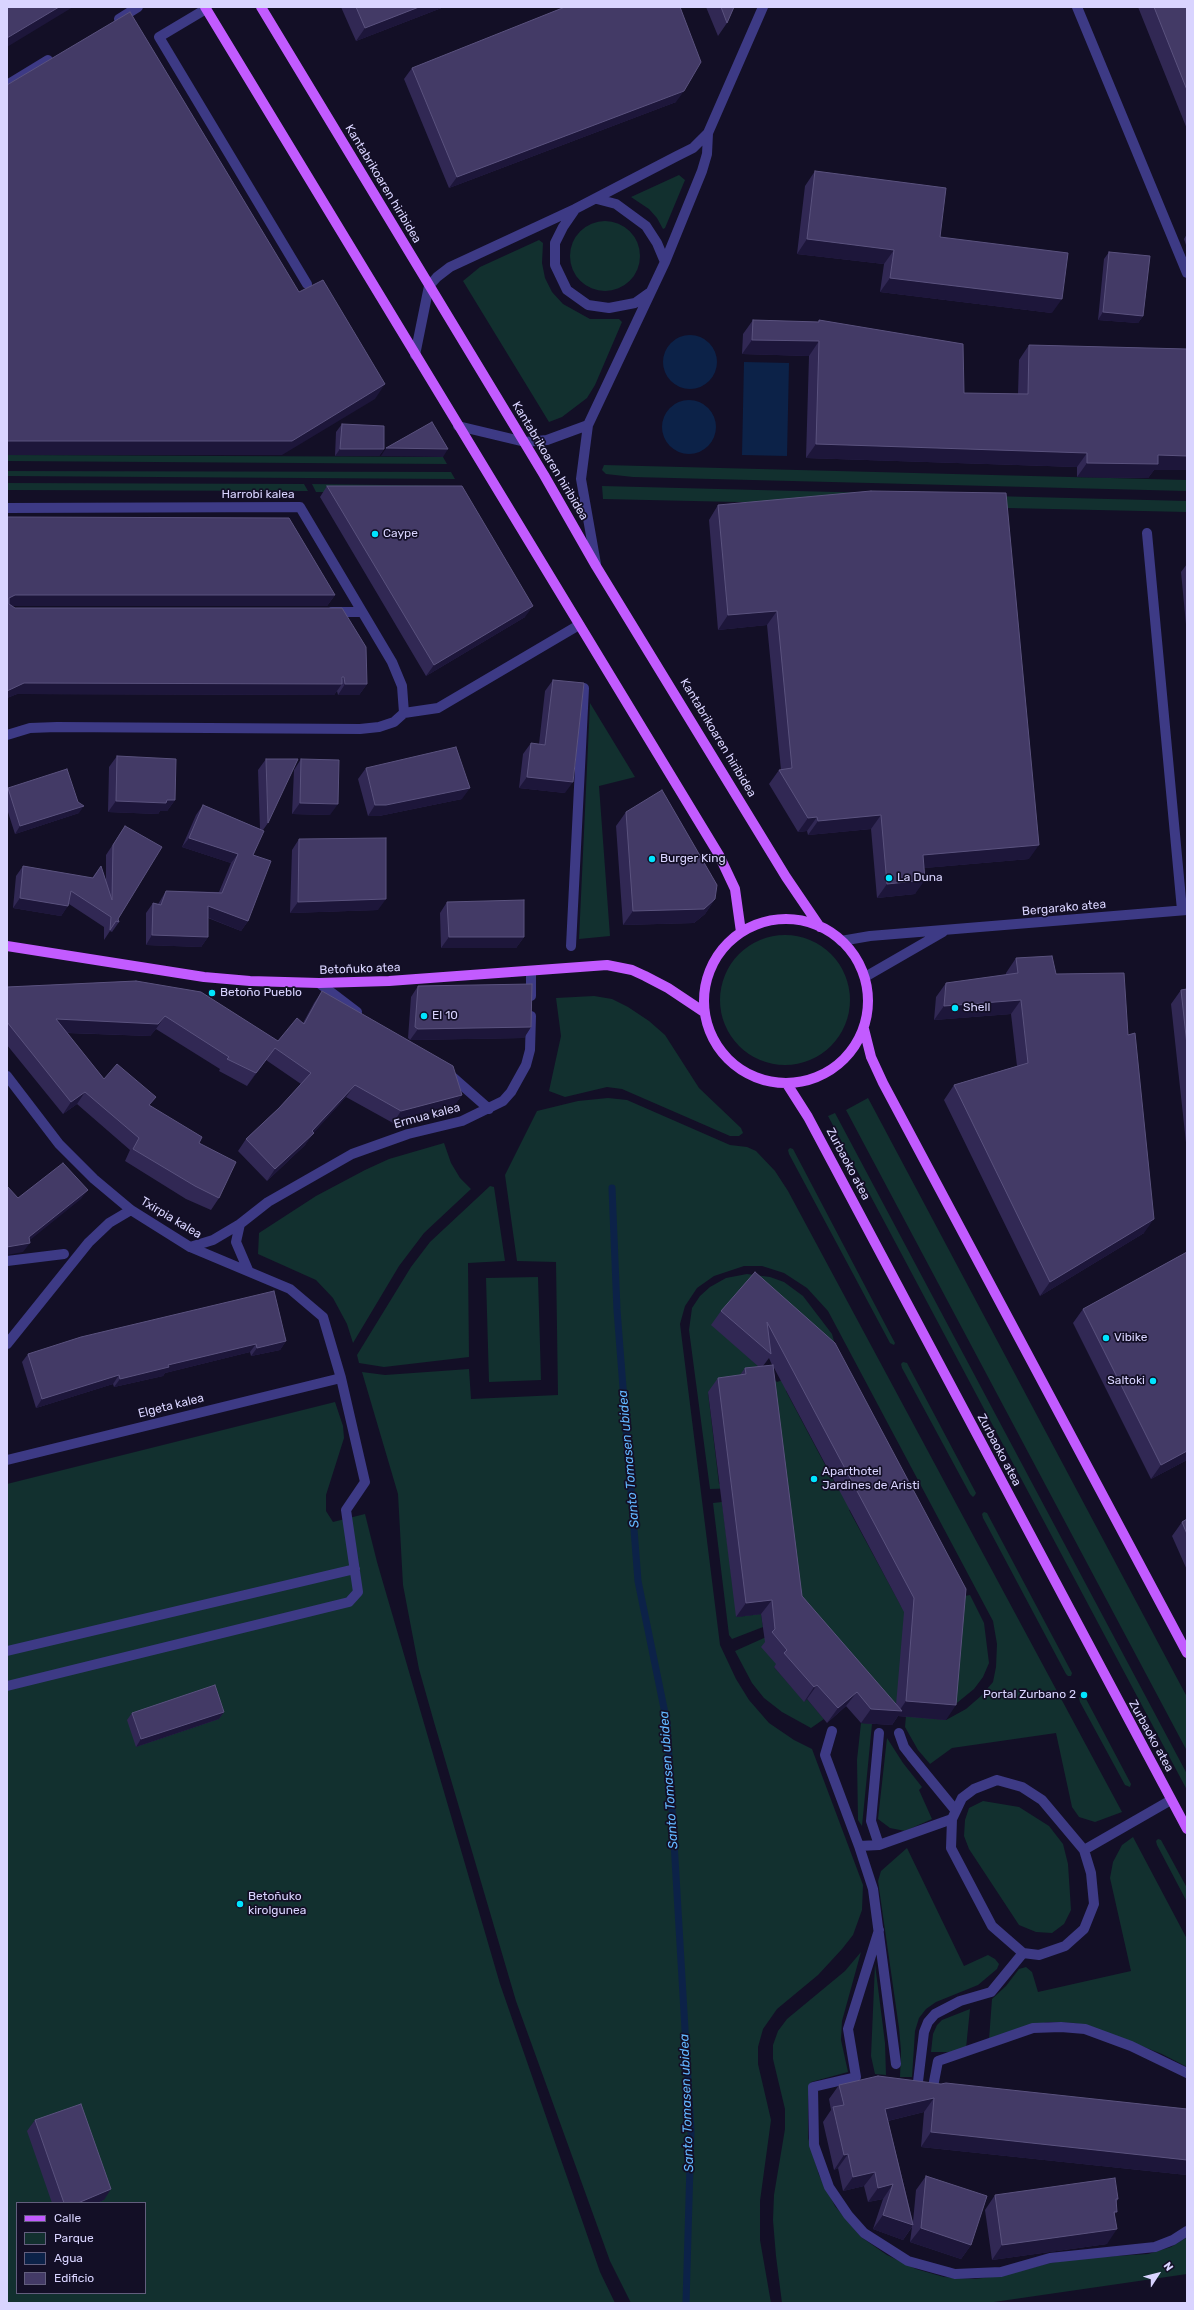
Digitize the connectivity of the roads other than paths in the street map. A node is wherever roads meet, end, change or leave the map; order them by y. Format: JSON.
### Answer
{"nodes":[{"id":1,"x":138,"y":7,"type":"edge"},
{"id":2,"x":261,"y":7,"type":"edge"},
{"id":3,"x":763,"y":7,"type":"edge"},
{"id":4,"x":1077,"y":7,"type":"edge"},
{"id":5,"x":205,"y":8,"type":"edge"},
{"id":6,"x":112,"y":23,"type":"edge"},
{"id":7,"x":60,"y":54,"type":"edge"},
{"id":8,"x":7,"y":85,"type":"edge"},
{"id":9,"x":708,"y":133,"type":"junction"},
{"id":10,"x":597,"y":199,"type":"junction"},
{"id":11,"x":575,"y":209,"type":"junction"},
{"id":12,"x":665,"y":262,"type":"junction"},
{"id":13,"x":1187,"y":273,"type":"edge"},
{"id":14,"x":307,"y":284,"type":"dead end"},
{"id":15,"x":429,"y":286,"type":"junction"},
{"id":16,"x":650,"y":292,"type":"junction"},
{"id":17,"x":415,"y":355,"type":"junction"},
{"id":18,"x":588,"y":425,"type":"junction"},
{"id":19,"x":458,"y":426,"type":"junction"},
{"id":20,"x":525,"y":442,"type":"junction"},
{"id":21,"x":7,"y":508,"type":"edge"},
{"id":22,"x":1147,"y":533,"type":"dead end"},
{"id":23,"x":596,"y":566,"type":"junction"},
{"id":24,"x":323,"y":612,"type":"edge"},
{"id":25,"x":362,"y":612,"type":"junction"},
{"id":26,"x":579,"y":625,"type":"junction"},
{"id":27,"x":584,"y":688,"type":"edge"},
{"id":28,"x":404,"y":713,"type":"junction"},
{"id":29,"x":7,"y":735,"type":"edge"},
{"id":30,"x":1184,"y":910,"type":"edge"},
{"id":31,"x":820,"y":926,"type":"junction"},
{"id":32,"x":944,"y":931,"type":"junction"},
{"id":33,"x":741,"y":932,"type":"junction"},
{"id":34,"x":841,"y":941,"type":"junction"},
{"id":35,"x":7,"y":946,"type":"edge"},
{"id":36,"x":572,"y":946,"type":"dead end"},
{"id":37,"x":531,"y":972,"type":"junction"},
{"id":38,"x":864,"y":977,"type":"junction"},
{"id":39,"x":319,"y":983,"type":"junction"},
{"id":40,"x":704,"y":1012,"type":"junction"},
{"id":41,"x":365,"y":1017,"type":"edge"},
{"id":42,"x":864,"y":1029,"type":"junction"},
{"id":43,"x":436,"y":1065,"type":"edge"},
{"id":44,"x":7,"y":1076,"type":"edge"},
{"id":45,"x":787,"y":1084,"type":"junction"},
{"id":46,"x":489,"y":1109,"type":"junction"},
{"id":47,"x":131,"y":1210,"type":"junction"},
{"id":48,"x":240,"y":1224,"type":"junction"},
{"id":49,"x":190,"y":1247,"type":"junction"},
{"id":50,"x":64,"y":1254,"type":"dead end"},
{"id":51,"x":7,"y":1261,"type":"edge"},
{"id":52,"x":248,"y":1270,"type":"junction"},
{"id":53,"x":7,"y":1344,"type":"edge"},
{"id":54,"x":341,"y":1378,"type":"junction"},
{"id":55,"x":7,"y":1460,"type":"edge"},
{"id":56,"x":355,"y":1569,"type":"junction"},
{"id":57,"x":7,"y":1651,"type":"edge"},
{"id":58,"x":1187,"y":1654,"type":"edge"},
{"id":59,"x":7,"y":1686,"type":"edge"},
{"id":60,"x":832,"y":1731,"type":"dead end"},
{"id":61,"x":879,"y":1733,"type":"edge"},
{"id":62,"x":899,"y":1733,"type":"edge"},
{"id":63,"x":1171,"y":1800,"type":"junction"},
{"id":64,"x":954,"y":1815,"type":"junction"},
{"id":65,"x":1187,"y":1829,"type":"edge"},
{"id":66,"x":879,"y":1845,"type":"junction"},
{"id":67,"x":860,"y":1846,"type":"junction"},
{"id":68,"x":1084,"y":1850,"type":"junction"},
{"id":69,"x":878,"y":1930,"type":"junction"},
{"id":70,"x":1023,"y":1953,"type":"junction"},
{"id":71,"x":896,"y":2064,"type":"dead end"},
{"id":72,"x":1187,"y":2072,"type":"edge"},
{"id":73,"x":1187,"y":2231,"type":"edge"}],
"edges":[{"from":1,"to":6,"type":"street"},
{"from":2,"to":15,"type":"main road","name":"Kantabrikoaren hiribidea"},
{"from":3,"to":9,"type":"street"},
{"from":4,"to":13,"type":"street"},
{"from":5,"to":14,"type":"street"},
{"from":5,"to":17,"type":"main road"},
{"from":7,"to":8,"type":"street"},
{"from":9,"to":10,"type":"street"},
{"from":9,"to":12,"type":"street"},
{"from":10,"to":11,"type":"street"},
{"from":10,"to":12,"type":"street"},
{"from":11,"to":15,"type":"street"},
{"from":11,"to":16,"type":"street"},
{"from":12,"to":16,"type":"street"},
{"from":15,"to":17,"type":"street"},
{"from":15,"to":20,"type":"main road","name":"Kantabrikoaren hiribidea"},
{"from":16,"to":18,"type":"street"},
{"from":17,"to":19,"type":"main road"},
{"from":18,"to":20,"type":"street"},
{"from":18,"to":23,"type":"street"},
{"from":19,"to":20,"type":"street"},
{"from":19,"to":26,"type":"main road"},
{"from":20,"to":23,"type":"main road","name":"Kantabrikoaren hiribidea"},
{"from":21,"to":25,"type":"street","name":"Harrobi kalea"},
{"from":22,"to":30,"type":"street"},
{"from":23,"to":31,"type":"main road","name":"Kantabrikoaren hiribidea"},
{"from":24,"to":25,"type":"street"},
{"from":25,"to":28,"type":"street","name":"Harrobi kalea"},
{"from":26,"to":28,"type":"street"},
{"from":26,"to":33,"type":"main road"},
{"from":27,"to":36,"type":"street"},
{"from":28,"to":29,"type":"street"},
{"from":30,"to":32,"type":"street","name":"Bergarako atea"},
{"from":31,"to":33,"type":"main road"},
{"from":31,"to":34,"type":"main road"},
{"from":32,"to":34,"type":"street","name":"Bergarako atea"},
{"from":32,"to":38,"type":"street","name":"Bergarako atea"},
{"from":33,"to":40,"type":"main road"},
{"from":34,"to":38,"type":"main road"},
{"from":35,"to":39,"type":"main road","name":"Betoñuko atea"},
{"from":37,"to":39,"type":"main road","name":"Betoñuko atea"},
{"from":37,"to":40,"type":"main road","name":"Betoñuko atea"},
{"from":37,"to":46,"type":"street","name":"Ermua kalea"},
{"from":38,"to":42,"type":"main road"},
{"from":39,"to":41,"type":"street"},
{"from":40,"to":45,"type":"main road"},
{"from":42,"to":45,"type":"main road"},
{"from":42,"to":58,"type":"main road"},
{"from":43,"to":46,"type":"street"},
{"from":44,"to":47,"type":"street","name":"Txirpia kalea"},
{"from":45,"to":63,"type":"main road","name":"Zurbaoko atea"},
{"from":46,"to":48,"type":"street","name":"Ermua kalea"},
{"from":47,"to":49,"type":"street","name":"Txirpia kalea"},
{"from":47,"to":53,"type":"street"},
{"from":48,"to":49,"type":"street","name":"Ermua kalea"},
{"from":48,"to":52,"type":"street"},
{"from":49,"to":52,"type":"street","name":"Txirpia kalea"},
{"from":50,"to":51,"type":"street"},
{"from":52,"to":54,"type":"street","name":"Txirpia kalea"},
{"from":54,"to":55,"type":"street","name":"Elgeta kalea"},
{"from":54,"to":56,"type":"street","name":"Txirpia kalea"},
{"from":56,"to":57,"type":"street"},
{"from":56,"to":59,"type":"street","name":"Txirpia kalea"},
{"from":60,"to":67,"type":"street"},
{"from":61,"to":66,"type":"street"},
{"from":62,"to":64,"type":"street"},
{"from":63,"to":65,"type":"main road","name":"Zurbaoko atea"},
{"from":63,"to":68,"type":"street"},
{"from":64,"to":66,"type":"street"},
{"from":64,"to":68,"type":"street"},
{"from":64,"to":70,"type":"street"},
{"from":66,"to":67,"type":"street"},
{"from":67,"to":69,"type":"street"},
{"from":68,"to":70,"type":"street"},
{"from":69,"to":71,"type":"street"},
{"from":69,"to":73,"type":"street"},
{"from":70,"to":72,"type":"street"}]}
